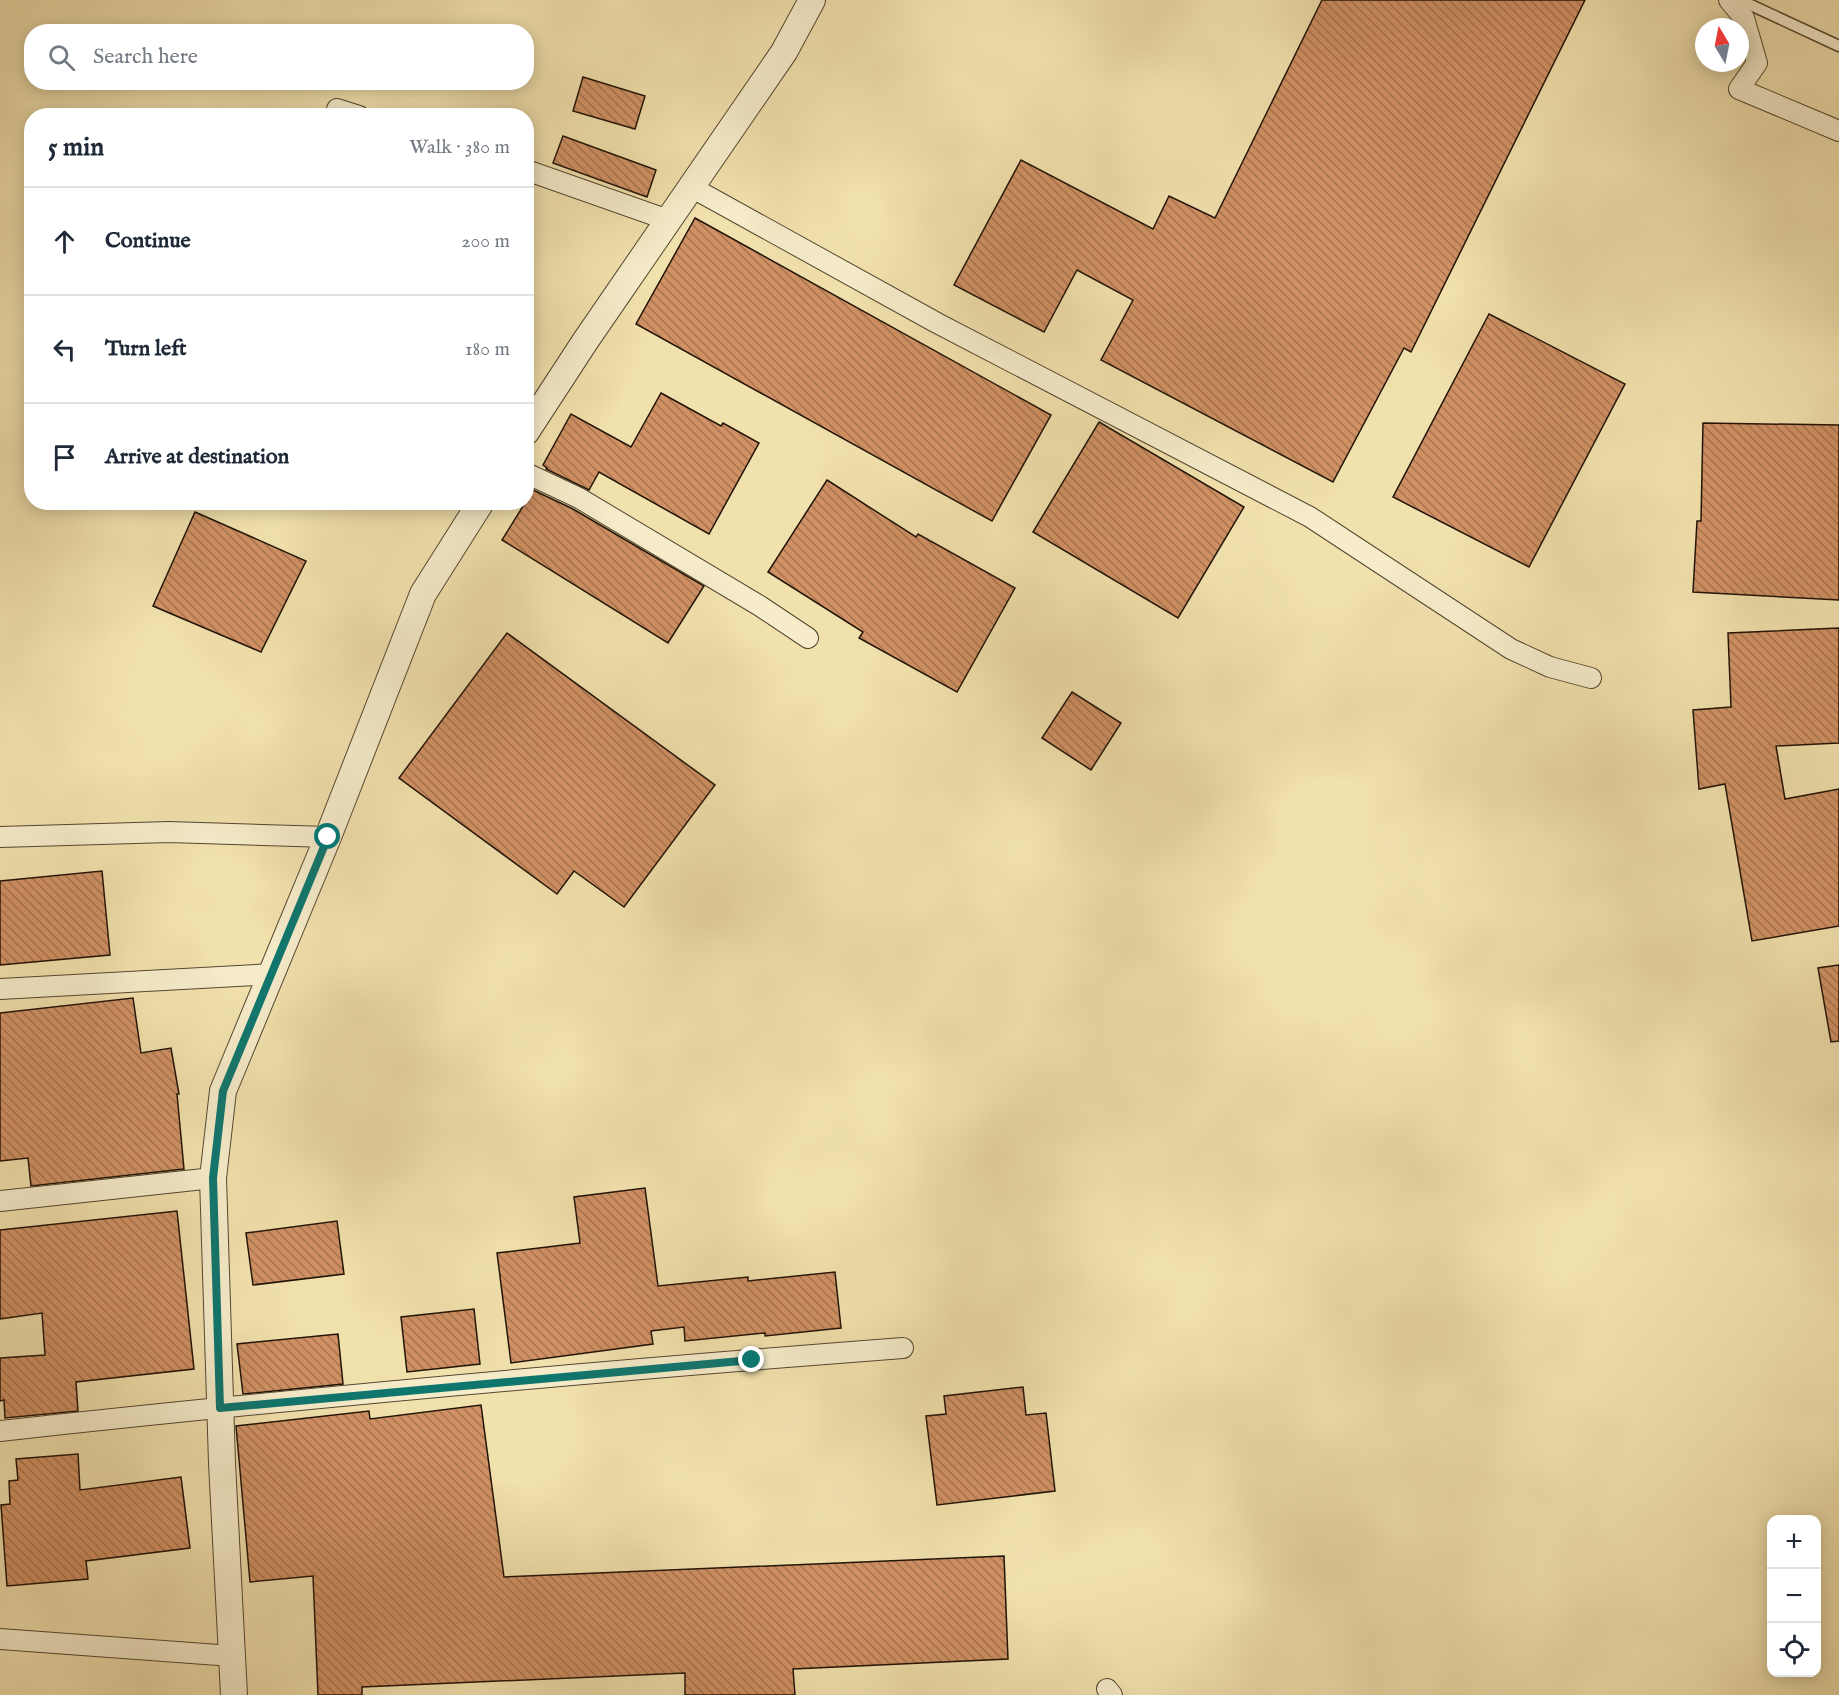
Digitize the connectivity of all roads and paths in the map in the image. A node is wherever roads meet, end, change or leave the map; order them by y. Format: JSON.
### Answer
{"nodes":[{"id":1,"x":812,"y":0,"type":"edge"},
{"id":2,"x":1729,"y":0,"type":"edge"},
{"id":3,"x":1740,"y":0,"type":"edge"},
{"id":4,"x":1839,"y":46,"type":"edge"},
{"id":5,"x":1839,"y":131,"type":"edge"},
{"id":6,"x":534,"y":173,"type":"edge"},
{"id":7,"x":691,"y":187,"type":"junction"},
{"id":8,"x":668,"y":220,"type":"junction"},
{"id":9,"x":534,"y":420,"type":"edge"},
{"id":10,"x":534,"y":477,"type":"edge"},
{"id":11,"x":476,"y":510,"type":"edge"},
{"id":12,"x":808,"y":638,"type":"dead end"},
{"id":13,"x":1591,"y":678,"type":"dead end"},
{"id":14,"x":0,"y":837,"type":"edge"},
{"id":15,"x":328,"y":837,"type":"junction"},
{"id":16,"x":273,"y":974,"type":"junction"},
{"id":17,"x":0,"y":989,"type":"edge"},
{"id":18,"x":213,"y":1178,"type":"junction"},
{"id":19,"x":0,"y":1201,"type":"edge"},
{"id":20,"x":903,"y":1348,"type":"dead end"},
{"id":21,"x":220,"y":1408,"type":"junction"},
{"id":22,"x":0,"y":1431,"type":"edge"},
{"id":23,"x":0,"y":1639,"type":"edge"},
{"id":24,"x":232,"y":1656,"type":"junction"},
{"id":25,"x":234,"y":1695,"type":"edge"}],
"edges":[{"from":1,"to":7,"type":"street"},
{"from":2,"to":5,"type":"street"},
{"from":3,"to":4,"type":"lane"},
{"from":6,"to":8,"type":"street"},
{"from":7,"to":8,"type":"street"},
{"from":7,"to":13,"type":"street"},
{"from":8,"to":9,"type":"street"},
{"from":10,"to":12,"type":"street"},
{"from":11,"to":15,"type":"street"},
{"from":14,"to":15,"type":"street"},
{"from":15,"to":16,"type":"street"},
{"from":16,"to":17,"type":"street"},
{"from":16,"to":18,"type":"street"},
{"from":18,"to":19,"type":"street"},
{"from":18,"to":21,"type":"street"},
{"from":20,"to":21,"type":"street"},
{"from":21,"to":22,"type":"street"},
{"from":21,"to":24,"type":"street"},
{"from":23,"to":24,"type":"street"},
{"from":24,"to":25,"type":"street"}]}
